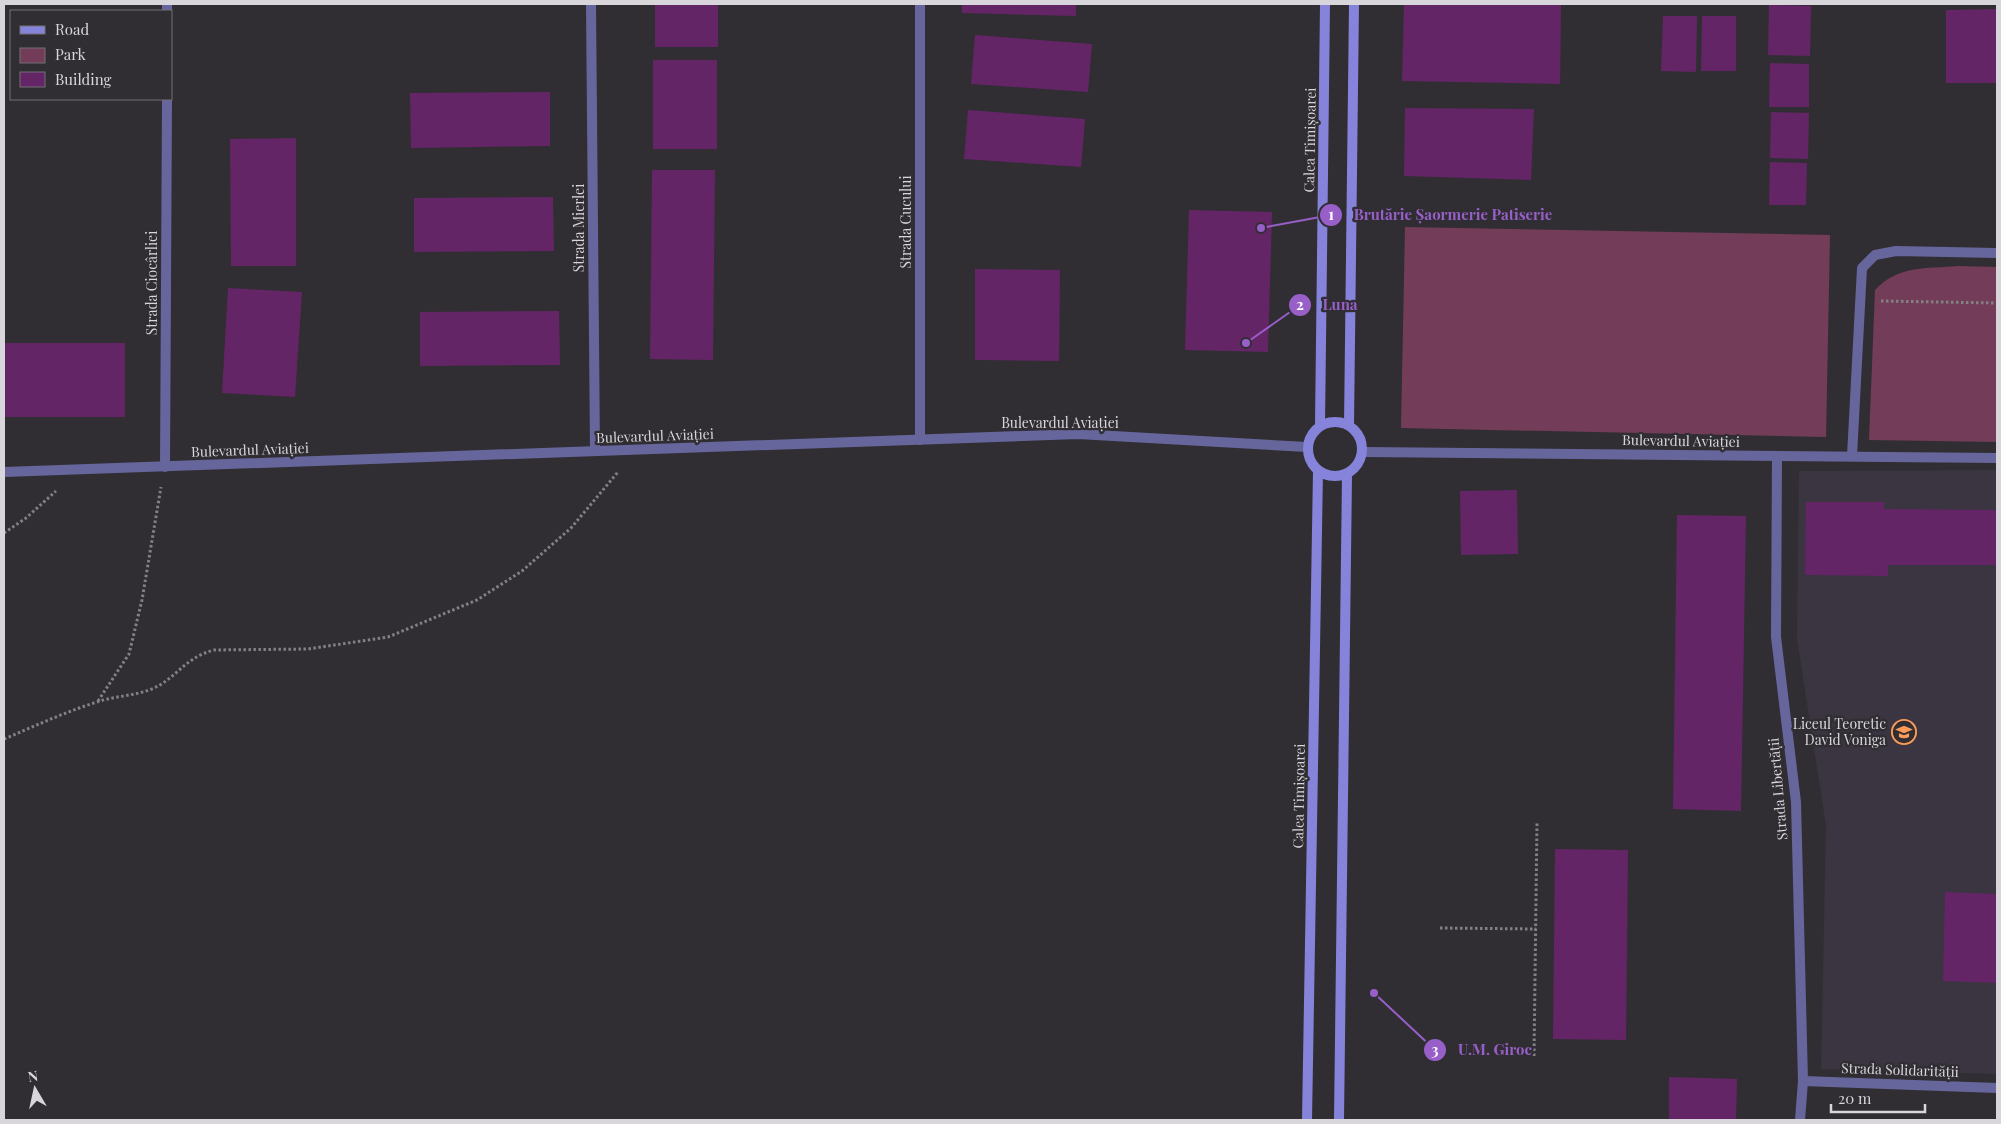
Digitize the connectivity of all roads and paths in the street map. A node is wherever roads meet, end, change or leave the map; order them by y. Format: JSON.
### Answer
{"nodes":[{"id":1,"x":590,"y":4,"type":"edge"},
{"id":2,"x":920,"y":4,"type":"edge"},
{"id":3,"x":1326,"y":4,"type":"edge"},
{"id":4,"x":1354,"y":4,"type":"edge"},
{"id":5,"x":167,"y":100,"type":"edge"},
{"id":6,"x":1997,"y":253,"type":"edge"},
{"id":7,"x":1861,"y":301,"type":"junction"},
{"id":8,"x":1997,"y":303,"type":"edge"},
{"id":9,"x":1349,"y":425,"type":"junction"},
{"id":10,"x":1320,"y":426,"type":"junction"},
{"id":11,"x":920,"y":440,"type":"junction"},
{"id":12,"x":1307,"y":447,"type":"junction"},
{"id":13,"x":636,"y":450,"type":"junction"},
{"id":14,"x":595,"y":452,"type":"junction"},
{"id":15,"x":1364,"y":452,"type":"junction"},
{"id":16,"x":1777,"y":456,"type":"junction"},
{"id":17,"x":1852,"y":456,"type":"junction"},
{"id":18,"x":1997,"y":458,"type":"edge"},
{"id":19,"x":165,"y":467,"type":"junction"},
{"id":20,"x":81,"y":470,"type":"junction"},
{"id":21,"x":1318,"y":471,"type":"junction"},
{"id":22,"x":4,"y":472,"type":"edge"},
{"id":23,"x":1346,"y":475,"type":"junction"},
{"id":24,"x":4,"y":533,"type":"edge"},
{"id":25,"x":97,"y":702,"type":"junction"},
{"id":26,"x":4,"y":739,"type":"edge"},
{"id":27,"x":1537,"y":822,"type":"dead end"},
{"id":28,"x":1440,"y":928,"type":"dead end"},
{"id":29,"x":1536,"y":929,"type":"junction"},
{"id":30,"x":1534,"y":1056,"type":"dead end"},
{"id":31,"x":1802,"y":1081,"type":"junction"},
{"id":32,"x":1997,"y":1088,"type":"edge"},
{"id":33,"x":1308,"y":1120,"type":"edge"},
{"id":34,"x":1339,"y":1120,"type":"edge"},
{"id":35,"x":1800,"y":1120,"type":"edge"}],
"edges":[{"from":1,"to":14,"type":"street","name":"Strada Mierlei"},
{"from":2,"to":11,"type":"street","name":"Strada Cucului"},
{"from":3,"to":10,"type":"main road","name":"Calea Timișoarei"},
{"from":4,"to":9,"type":"main road"},
{"from":5,"to":19,"type":"street","name":"Strada Ciocârliei"},
{"from":6,"to":7,"type":"street"},
{"from":7,"to":8,"type":"path"},
{"from":7,"to":17,"type":"street"},
{"from":9,"to":10,"type":"main road"},
{"from":9,"to":15,"type":"main road"},
{"from":10,"to":12,"type":"main road"},
{"from":11,"to":12,"type":"street","name":"Bulevardul Aviației"},
{"from":11,"to":13,"type":"street","name":"Bulevardul Aviației"},
{"from":12,"to":21,"type":"main road"},
{"from":13,"to":14,"type":"street","name":"Bulevardul Aviației"},
{"from":13,"to":25,"type":"path"},
{"from":14,"to":19,"type":"street","name":"Bulevardul Aviației"},
{"from":15,"to":16,"type":"street","name":"Bulevardul Aviației"},
{"from":15,"to":23,"type":"main road"},
{"from":16,"to":17,"type":"street","name":"Bulevardul Aviației"},
{"from":16,"to":31,"type":"street","name":"Strada Libertății"},
{"from":17,"to":18,"type":"street","name":"Bulevardul Aviației"},
{"from":19,"to":20,"type":"street","name":"Bulevardul Aviației"},
{"from":19,"to":25,"type":"path"},
{"from":20,"to":22,"type":"street","name":"Bulevardul Aviației"},
{"from":20,"to":24,"type":"path"},
{"from":21,"to":23,"type":"main road"},
{"from":21,"to":33,"type":"main road","name":"Calea Timișoarei"},
{"from":23,"to":34,"type":"main road"},
{"from":25,"to":26,"type":"path"},
{"from":27,"to":29,"type":"path"},
{"from":28,"to":29,"type":"path"},
{"from":29,"to":30,"type":"path"},
{"from":31,"to":32,"type":"street","name":"Strada Solidarității"},
{"from":31,"to":35,"type":"street","name":"Strada Libertății"}]}
